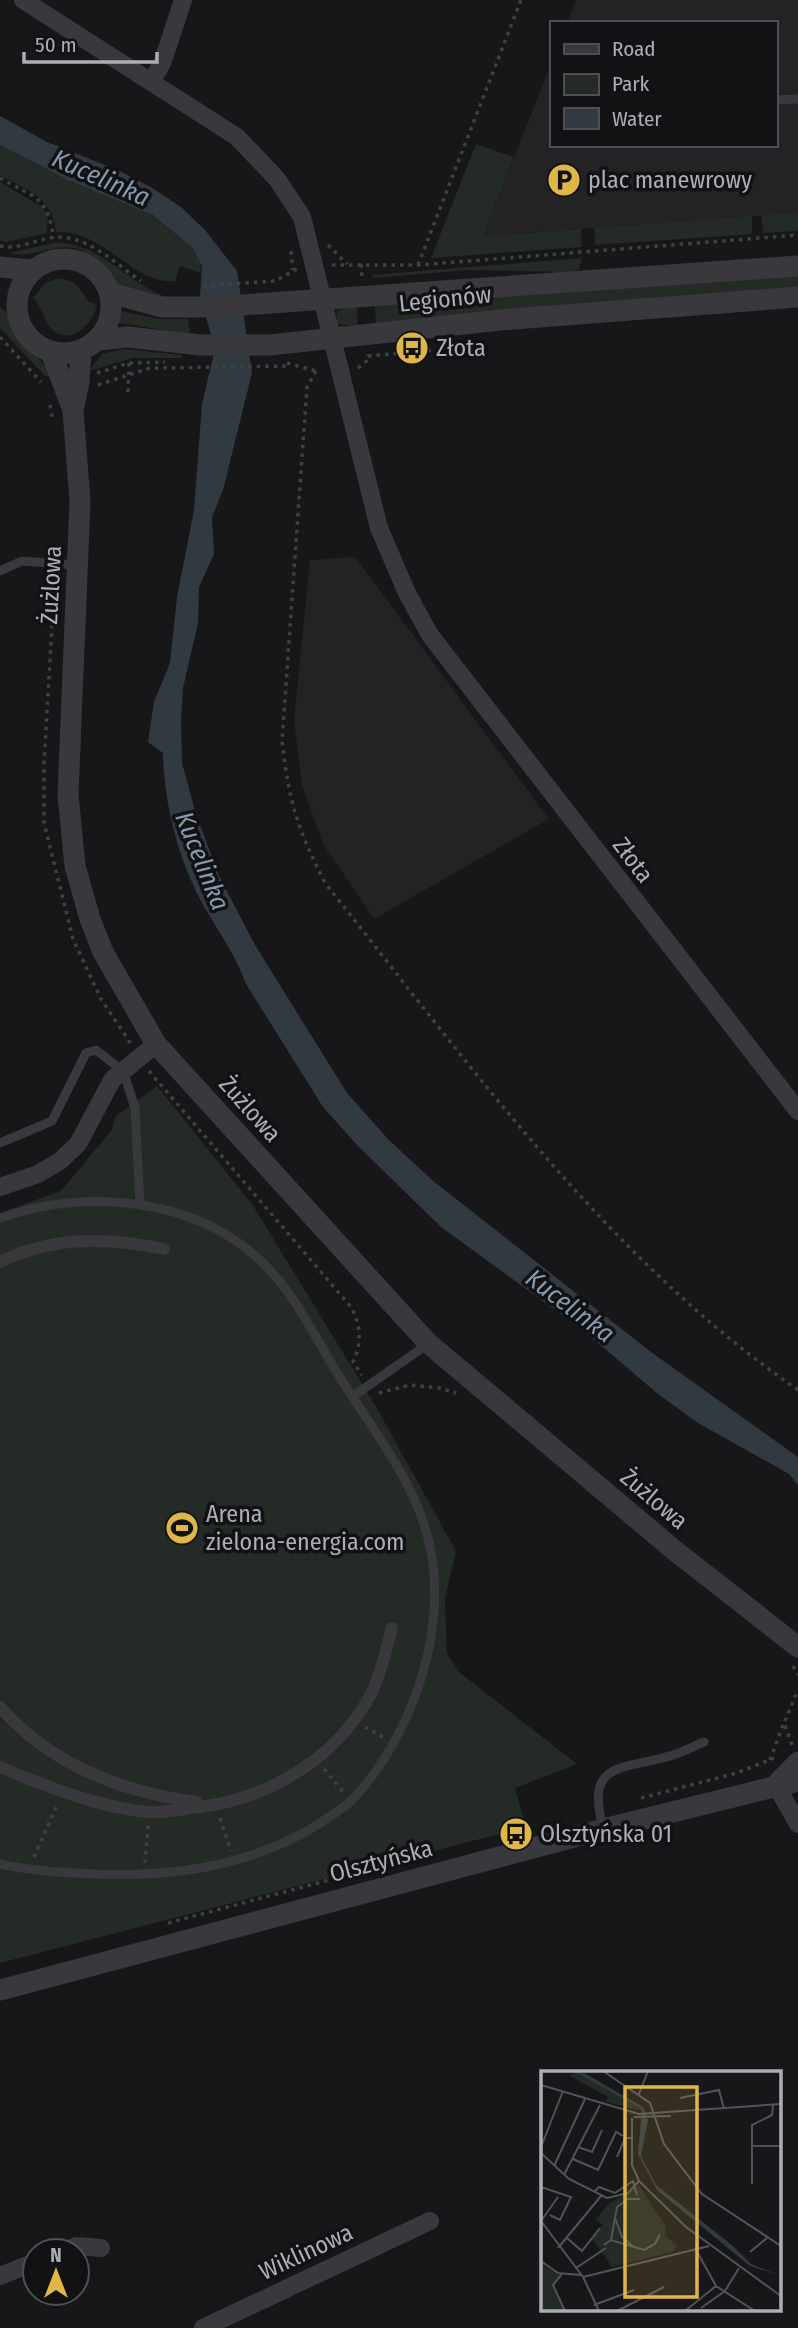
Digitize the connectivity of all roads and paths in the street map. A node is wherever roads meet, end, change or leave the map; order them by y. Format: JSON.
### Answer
{"nodes":[{"id":1,"x":23,"y":0,"type":"edge"},
{"id":2,"x":183,"y":0,"type":"edge"},
{"id":3,"x":521,"y":0,"type":"edge"},
{"id":4,"x":152,"y":81,"type":"junction"},
{"id":5,"x":798,"y":99,"type":"edge"},
{"id":6,"x":777,"y":100,"type":"edge"},
{"id":7,"x":0,"y":178,"type":"edge"},
{"id":8,"x":798,"y":235,"type":"edge"},
{"id":9,"x":53,"y":238,"type":"junction"},
{"id":10,"x":0,"y":246,"type":"edge"},
{"id":11,"x":361,"y":264,"type":"junction"},
{"id":12,"x":326,"y":265,"type":"dead end"},
{"id":13,"x":418,"y":265,"type":"junction"},
{"id":14,"x":798,"y":266,"type":"edge"},
{"id":15,"x":0,"y":267,"type":"edge"},
{"id":16,"x":30,"y":270,"type":"junction"},
{"id":17,"x":293,"y":270,"type":"dead end"},
{"id":18,"x":362,"y":279,"type":"dead end"},
{"id":19,"x":144,"y":282,"type":"dead end"},
{"id":20,"x":194,"y":287,"type":"dead end"},
{"id":21,"x":111,"y":293,"type":"junction"},
{"id":22,"x":798,"y":297,"type":"edge"},
{"id":23,"x":0,"y":298,"type":"edge"},
{"id":24,"x":321,"y":299,"type":"junction"},
{"id":25,"x":16,"y":313,"type":"junction"},
{"id":26,"x":0,"y":337,"type":"edge"},
{"id":27,"x":330,"y":338,"type":"junction"},
{"id":28,"x":89,"y":345,"type":"junction"},
{"id":29,"x":457,"y":348,"type":"dead end"},
{"id":30,"x":51,"y":352,"type":"junction"},
{"id":31,"x":167,"y":357,"type":"junction"},
{"id":32,"x":130,"y":363,"type":"junction"},
{"id":33,"x":355,"y":370,"type":"dead end"},
{"id":34,"x":316,"y":371,"type":"junction"},
{"id":35,"x":324,"y":372,"type":"dead end"},
{"id":36,"x":129,"y":373,"type":"junction"},
{"id":37,"x":93,"y":374,"type":"dead end"},
{"id":38,"x":90,"y":381,"type":"dead end"},
{"id":39,"x":43,"y":386,"type":"dead end"},
{"id":40,"x":128,"y":392,"type":"dead end"},
{"id":41,"x":73,"y":410,"type":"junction"},
{"id":42,"x":78,"y":565,"type":"junction"},
{"id":43,"x":0,"y":571,"type":"edge"},
{"id":44,"x":55,"y":572,"type":"dead end"},
{"id":45,"x":148,"y":1051,"type":"junction"},
{"id":46,"x":123,"y":1071,"type":"junction"},
{"id":47,"x":798,"y":1111,"type":"edge"},
{"id":48,"x":0,"y":1143,"type":"edge"},
{"id":49,"x":0,"y":1187,"type":"edge"},
{"id":50,"x":140,"y":1205,"type":"junction"},
{"id":51,"x":0,"y":1219,"type":"edge"},
{"id":52,"x":163,"y":1249,"type":"dead end"},
{"id":53,"x":0,"y":1262,"type":"edge"},
{"id":54,"x":428,"y":1343,"type":"junction"},
{"id":55,"x":369,"y":1386,"type":"junction"},
{"id":56,"x":798,"y":1390,"type":"edge"},
{"id":57,"x":352,"y":1396,"type":"junction"},
{"id":58,"x":392,"y":1628,"type":"dead end"},
{"id":59,"x":796,"y":1649,"type":"edge"},
{"id":60,"x":798,"y":1690,"type":"edge"},
{"id":61,"x":0,"y":1707,"type":"edge"},
{"id":62,"x":354,"y":1721,"type":"junction"},
{"id":63,"x":784,"y":1723,"type":"junction"},
{"id":64,"x":704,"y":1742,"type":"dead end"},
{"id":65,"x":393,"y":1743,"type":"junction"},
{"id":66,"x":790,"y":1756,"type":"edge"},
{"id":67,"x":316,"y":1759,"type":"junction"},
{"id":68,"x":770,"y":1760,"type":"junction"},
{"id":69,"x":0,"y":1767,"type":"edge"},
{"id":70,"x":798,"y":1781,"type":"edge"},
{"id":71,"x":776,"y":1785,"type":"junction"},
{"id":72,"x":63,"y":1792,"type":"junction"},
{"id":73,"x":637,"y":1799,"type":"dead end"},
{"id":74,"x":352,"y":1801,"type":"junction"},
{"id":75,"x":216,"y":1805,"type":"junction"},
{"id":76,"x":149,"y":1813,"type":"junction"},
{"id":77,"x":798,"y":1824,"type":"edge"},
{"id":78,"x":604,"y":1829,"type":"junction"},
{"id":79,"x":234,"y":1863,"type":"junction"},
{"id":80,"x":0,"y":1864,"type":"edge"},
{"id":81,"x":28,"y":1870,"type":"junction"},
{"id":82,"x":369,"y":1870,"type":"dead end"},
{"id":83,"x":144,"y":1876,"type":"junction"},
{"id":84,"x":157,"y":1926,"type":"dead end"},
{"id":85,"x":0,"y":1990,"type":"edge"},
{"id":86,"x":430,"y":2221,"type":"dead end"},
{"id":87,"x":91,"y":2247,"type":"edge"},
{"id":88,"x":101,"y":2248,"type":"dead end"},
{"id":89,"x":21,"y":2268,"type":"edge"},
{"id":90,"x":0,"y":2276,"type":"edge"},
{"id":91,"x":203,"y":2328,"type":"edge"}],
"edges":[{"from":1,"to":4,"type":"street","name":"Złota"},
{"from":2,"to":4,"type":"street"},
{"from":3,"to":13,"type":"path"},
{"from":4,"to":24,"type":"street","name":"Złota"},
{"from":5,"to":6,"type":"lane"},
{"from":7,"to":9,"type":"path"},
{"from":8,"to":13,"type":"path"},
{"from":9,"to":10,"type":"path"},
{"from":9,"to":19,"type":"path"},
{"from":11,"to":12,"type":"path"},
{"from":11,"to":13,"type":"path"},
{"from":11,"to":18,"type":"path"},
{"from":14,"to":24,"type":"street","name":"Legionów"},
{"from":15,"to":16,"type":"street"},
{"from":16,"to":21,"type":"street"},
{"from":16,"to":25,"type":"street"},
{"from":17,"to":20,"type":"path"},
{"from":21,"to":24,"type":"street","name":"Legionów"},
{"from":21,"to":28,"type":"street"},
{"from":22,"to":27,"type":"street","name":"Legionów"},
{"from":23,"to":25,"type":"street"},
{"from":24,"to":27,"type":"street","name":"Złota"},
{"from":25,"to":30,"type":"street"},
{"from":26,"to":39,"type":"path"},
{"from":27,"to":31,"type":"street","name":"Legionów"},
{"from":27,"to":47,"type":"street","name":"Złota"},
{"from":28,"to":30,"type":"street"},
{"from":28,"to":31,"type":"street","name":"Legionów"},
{"from":28,"to":41,"type":"street","name":"Żużlowa"},
{"from":29,"to":33,"type":"path"},
{"from":30,"to":41,"type":"street","name":"Żużlowa"},
{"from":31,"to":32,"type":"path"},
{"from":31,"to":34,"type":"path"},
{"from":31,"to":36,"type":"path"},
{"from":32,"to":36,"type":"path"},
{"from":32,"to":37,"type":"path"},
{"from":34,"to":35,"type":"path"},
{"from":34,"to":56,"type":"path"},
{"from":36,"to":38,"type":"path"},
{"from":36,"to":40,"type":"path"},
{"from":41,"to":42,"type":"street","name":"Żużlowa"},
{"from":42,"to":43,"type":"lane"},
{"from":42,"to":45,"type":"street","name":"Żużlowa"},
{"from":44,"to":45,"type":"path"},
{"from":45,"to":46,"type":"street"},
{"from":45,"to":54,"type":"street","name":"Żużlowa"},
{"from":45,"to":55,"type":"path"},
{"from":46,"to":48,"type":"lane"},
{"from":46,"to":49,"type":"street"},
{"from":46,"to":50,"type":"lane"},
{"from":50,"to":51,"type":"lane"},
{"from":50,"to":57,"type":"lane"},
{"from":52,"to":53,"type":"street"},
{"from":54,"to":55,"type":"lane"},
{"from":54,"to":59,"type":"street","name":"Żużlowa"},
{"from":55,"to":57,"type":"lane"},
{"from":57,"to":65,"type":"lane"},
{"from":58,"to":62,"type":"street"},
{"from":60,"to":63,"type":"path"},
{"from":61,"to":75,"type":"street"},
{"from":62,"to":65,"type":"path"},
{"from":62,"to":67,"type":"street"},
{"from":63,"to":66,"type":"path"},
{"from":63,"to":68,"type":"path"},
{"from":64,"to":78,"type":"lane"},
{"from":65,"to":74,"type":"lane"},
{"from":66,"to":68,"type":"path"},
{"from":66,"to":71,"type":"street"},
{"from":67,"to":74,"type":"path"},
{"from":67,"to":75,"type":"street"},
{"from":68,"to":73,"type":"path"},
{"from":69,"to":72,"type":"street"},
{"from":70,"to":71,"type":"street","name":"Olsztyńska"},
{"from":71,"to":77,"type":"street"},
{"from":71,"to":78,"type":"street","name":"Olsztyńska"},
{"from":72,"to":76,"type":"street"},
{"from":72,"to":81,"type":"path"},
{"from":74,"to":79,"type":"lane"},
{"from":75,"to":76,"type":"street"},
{"from":75,"to":79,"type":"path"},
{"from":76,"to":83,"type":"path"},
{"from":78,"to":85,"type":"street","name":"Olsztyńska"},
{"from":79,"to":83,"type":"lane"},
{"from":80,"to":81,"type":"lane"},
{"from":81,"to":83,"type":"lane"},
{"from":82,"to":84,"type":"path"},
{"from":86,"to":91,"type":"street","name":"Wiklinowa"},
{"from":87,"to":88,"type":"street"},
{"from":89,"to":90,"type":"street"}]}
